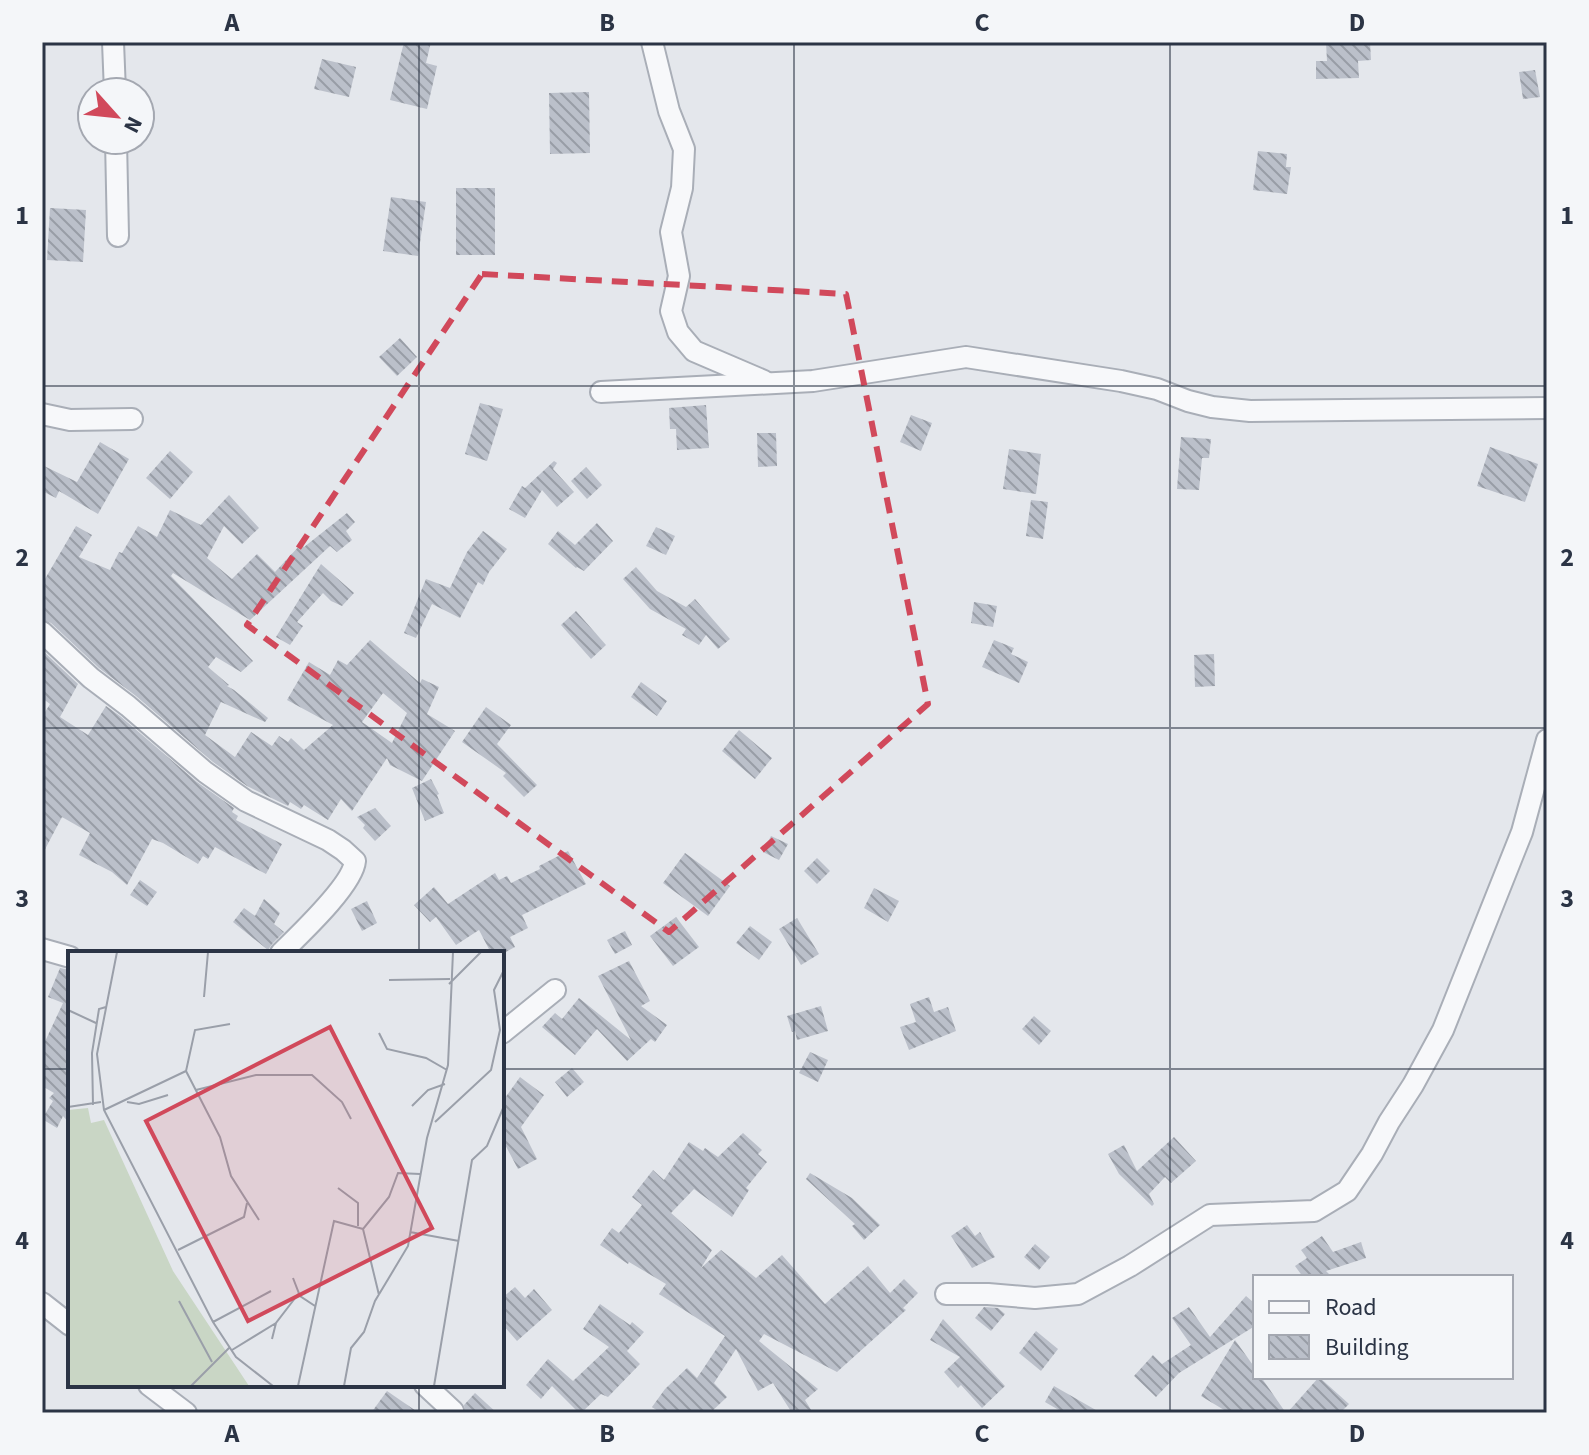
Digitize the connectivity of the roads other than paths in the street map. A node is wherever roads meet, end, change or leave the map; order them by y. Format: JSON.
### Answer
{"nodes":[{"id":1,"x":113,"y":42,"type":"edge"},
{"id":2,"x":652,"y":42,"type":"edge"},
{"id":3,"x":114,"y":76,"type":"edge"},
{"id":4,"x":116,"y":156,"type":"edge"},
{"id":5,"x":118,"y":236,"type":"dead end"},
{"id":6,"x":767,"y":382,"type":"junction"},
{"id":7,"x":601,"y":392,"type":"dead end"},
{"id":8,"x":1547,"y":408,"type":"edge"},
{"id":9,"x":42,"y":414,"type":"edge"},
{"id":10,"x":132,"y":419,"type":"dead end"},
{"id":11,"x":42,"y":632,"type":"edge"},
{"id":12,"x":1547,"y":740,"type":"edge"},
{"id":13,"x":42,"y":949,"type":"edge"},
{"id":14,"x":283,"y":951,"type":"edge"},
{"id":15,"x":68,"y":956,"type":"edge"},
{"id":16,"x":555,"y":990,"type":"dead end"},
{"id":17,"x":504,"y":1031,"type":"edge"},
{"id":18,"x":946,"y":1294,"type":"dead end"},
{"id":19,"x":42,"y":1303,"type":"edge"},
{"id":20,"x":68,"y":1323,"type":"edge"},
{"id":21,"x":152,"y":1387,"type":"edge"},
{"id":22,"x":427,"y":1387,"type":"edge"},
{"id":23,"x":186,"y":1413,"type":"edge"},
{"id":24,"x":452,"y":1413,"type":"edge"}],
"edges":[{"from":1,"to":3,"type":"street"},
{"from":2,"to":6,"type":"street"},
{"from":4,"to":5,"type":"street"},
{"from":6,"to":7,"type":"street"},
{"from":6,"to":8,"type":"street"},
{"from":9,"to":10,"type":"street"},
{"from":11,"to":14,"type":"street"},
{"from":12,"to":18,"type":"street"},
{"from":13,"to":15,"type":"street"},
{"from":16,"to":17,"type":"street"},
{"from":19,"to":20,"type":"street"},
{"from":21,"to":23,"type":"street"},
{"from":22,"to":24,"type":"street"}]}
